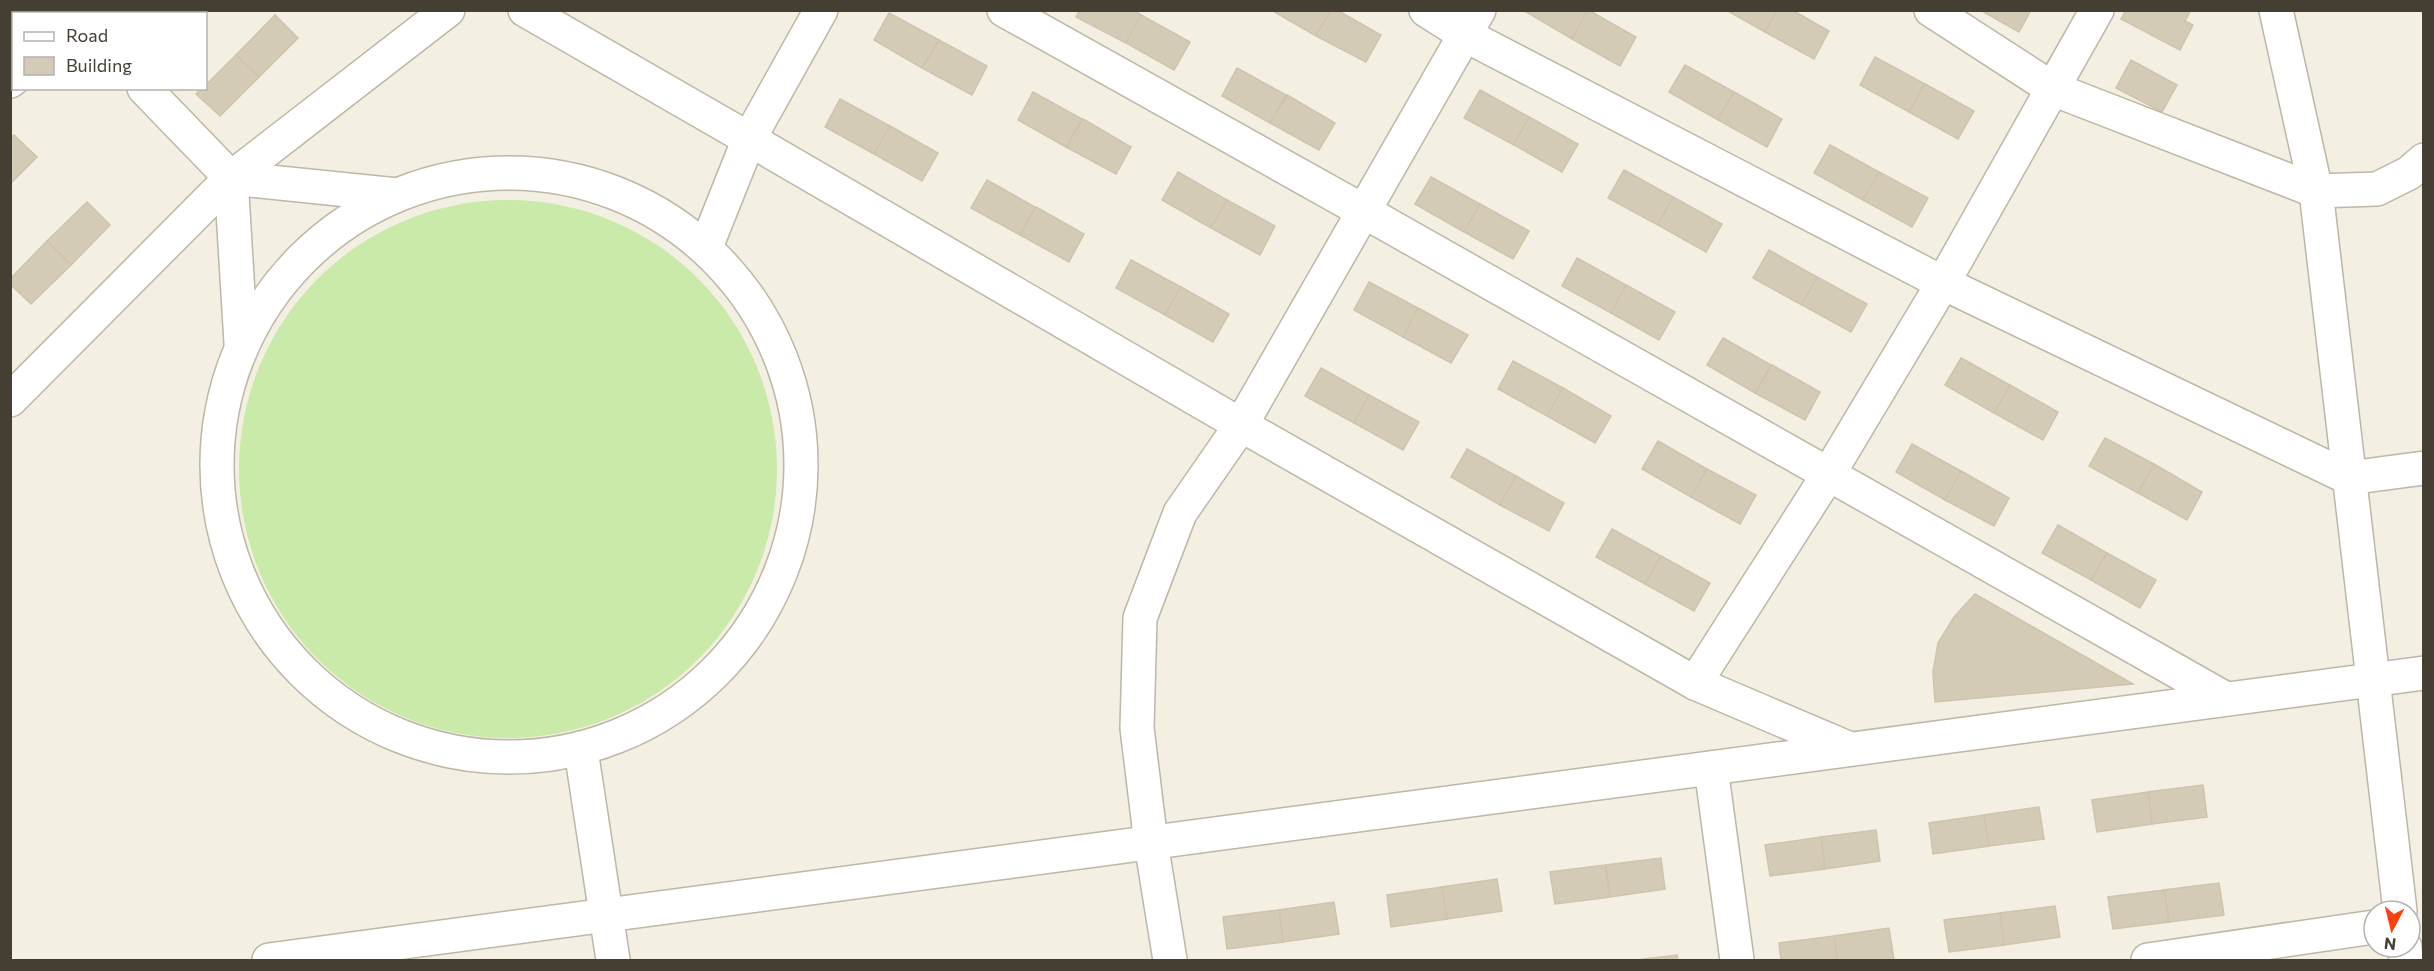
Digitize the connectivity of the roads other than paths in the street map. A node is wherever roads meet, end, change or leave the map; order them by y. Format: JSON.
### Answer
{"nodes":[{"id":1,"x":448,"y":10,"type":"edge"},
{"id":2,"x":525,"y":10,"type":"edge"},
{"id":3,"x":821,"y":10,"type":"edge"},
{"id":4,"x":1004,"y":10,"type":"edge"},
{"id":5,"x":1426,"y":10,"type":"edge"},
{"id":6,"x":1931,"y":10,"type":"edge"},
{"id":7,"x":2097,"y":10,"type":"edge"},
{"id":8,"x":2276,"y":10,"type":"edge"},
{"id":9,"x":1473,"y":23,"type":"edge"},
{"id":10,"x":2054,"y":89,"type":"junction"},
{"id":11,"x":146,"y":90,"type":"edge"},
{"id":12,"x":749,"y":138,"type":"junction"},
{"id":13,"x":2424,"y":160,"type":"edge"},
{"id":14,"x":231,"y":178,"type":"junction"},
{"id":15,"x":2316,"y":191,"type":"junction"},
{"id":16,"x":397,"y":195,"type":"junction"},
{"id":17,"x":1365,"y":212,"type":"junction"},
{"id":18,"x":706,"y":247,"type":"junction"},
{"id":19,"x":1943,"y":283,"type":"junction"},
{"id":20,"x":241,"y":343,"type":"junction"},
{"id":21,"x":10,"y":400,"type":"edge"},
{"id":22,"x":1241,"y":426,"type":"junction"},
{"id":23,"x":2424,"y":468,"type":"edge"},
{"id":24,"x":1828,"y":476,"type":"junction"},
{"id":25,"x":2349,"y":478,"type":"junction"},
{"id":26,"x":2424,"y":673,"type":"edge"},
{"id":27,"x":2373,"y":680,"type":"junction"},
{"id":28,"x":1695,"y":683,"type":"junction"},
{"id":29,"x":2226,"y":699,"type":"junction"},
{"id":30,"x":1852,"y":749,"type":"junction"},
{"id":31,"x":581,"y":750,"type":"junction"},
{"id":32,"x":1711,"y":768,"type":"junction"},
{"id":33,"x":1151,"y":843,"type":"junction"},
{"id":34,"x":2399,"y":899,"type":"edge"},
{"id":35,"x":608,"y":915,"type":"junction"},
{"id":36,"x":2362,"y":929,"type":"edge"},
{"id":37,"x":269,"y":960,"type":"edge"},
{"id":38,"x":613,"y":960,"type":"edge"},
{"id":39,"x":1170,"y":960,"type":"edge"},
{"id":40,"x":1737,"y":960,"type":"edge"},
{"id":41,"x":2148,"y":960,"type":"edge"}],
"edges":[{"from":1,"to":14,"type":"street"},
{"from":2,"to":12,"type":"street"},
{"from":3,"to":12,"type":"street"},
{"from":4,"to":17,"type":"street"},
{"from":5,"to":9,"type":"street"},
{"from":6,"to":10,"type":"street"},
{"from":7,"to":10,"type":"street"},
{"from":8,"to":15,"type":"street"},
{"from":9,"to":17,"type":"street"},
{"from":9,"to":19,"type":"street"},
{"from":10,"to":15,"type":"street"},
{"from":10,"to":19,"type":"street"},
{"from":11,"to":14,"type":"street"},
{"from":12,"to":18,"type":"street"},
{"from":12,"to":22,"type":"street"},
{"from":13,"to":15,"type":"street"},
{"from":14,"to":16,"type":"street"},
{"from":14,"to":20,"type":"street"},
{"from":14,"to":21,"type":"street"},
{"from":15,"to":25,"type":"street"},
{"from":16,"to":18,"type":"street"},
{"from":16,"to":20,"type":"street"},
{"from":17,"to":22,"type":"street"},
{"from":17,"to":24,"type":"street"},
{"from":18,"to":31,"type":"street"},
{"from":19,"to":24,"type":"street"},
{"from":19,"to":25,"type":"street"},
{"from":20,"to":31,"type":"street"},
{"from":22,"to":28,"type":"street"},
{"from":22,"to":33,"type":"street"},
{"from":23,"to":25,"type":"street"},
{"from":24,"to":28,"type":"street"},
{"from":24,"to":29,"type":"street"},
{"from":25,"to":27,"type":"street"},
{"from":26,"to":27,"type":"street"},
{"from":27,"to":29,"type":"street"},
{"from":27,"to":34,"type":"street"},
{"from":28,"to":30,"type":"street"},
{"from":29,"to":30,"type":"street"},
{"from":30,"to":32,"type":"street"},
{"from":31,"to":35,"type":"street"},
{"from":32,"to":33,"type":"street"},
{"from":32,"to":40,"type":"street"},
{"from":33,"to":35,"type":"street"},
{"from":33,"to":39,"type":"street"},
{"from":35,"to":37,"type":"street"},
{"from":35,"to":38,"type":"street"},
{"from":36,"to":41,"type":"street"}]}
